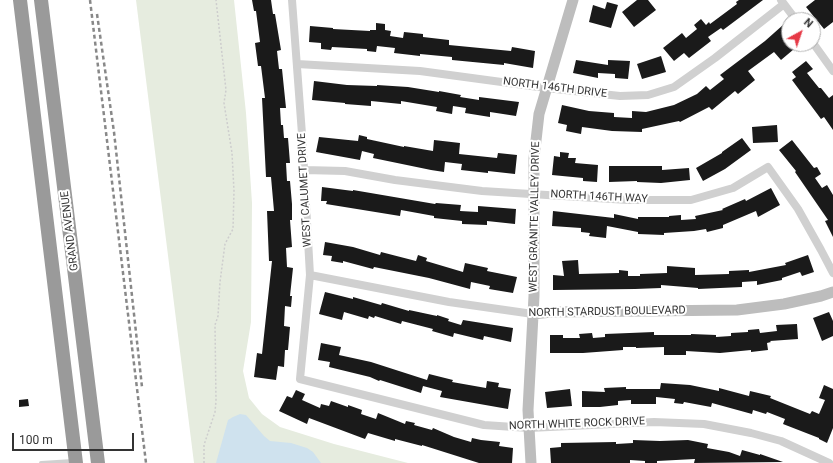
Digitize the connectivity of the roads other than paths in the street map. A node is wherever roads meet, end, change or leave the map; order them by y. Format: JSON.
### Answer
{"nodes":[{"id":1,"x":20,"y":0,"type":"edge"},
{"id":2,"x":41,"y":0,"type":"edge"},
{"id":3,"x":292,"y":0,"type":"edge"},
{"id":4,"x":573,"y":0,"type":"edge"},
{"id":5,"x":782,"y":2,"type":"edge"},
{"id":6,"x":790,"y":12,"type":"edge"},
{"id":7,"x":819,"y":52,"type":"edge"},
{"id":8,"x":297,"y":64,"type":"junction"},
{"id":9,"x":833,"y":71,"type":"edge"},
{"id":10,"x":546,"y":88,"type":"junction"},
{"id":11,"x":304,"y":170,"type":"junction"},
{"id":12,"x":534,"y":194,"type":"junction"},
{"id":13,"x":833,"y":273,"type":"edge"},
{"id":14,"x":310,"y":274,"type":"junction"},
{"id":15,"x":833,"y":292,"type":"edge"},
{"id":16,"x":533,"y":314,"type":"junction"},
{"id":17,"x":300,"y":379,"type":"joint"},
{"id":18,"x":529,"y":428,"type":"junction"},
{"id":19,"x":75,"y":462,"type":"edge"},
{"id":20,"x":40,"y":463,"type":"edge"},
{"id":21,"x":98,"y":463,"type":"edge"},
{"id":22,"x":531,"y":463,"type":"edge"},
{"id":23,"x":829,"y":463,"type":"edge"}],
"edges":[{"from":1,"to":19,"type":"highway","name":"GRAND AVENUE"},
{"from":2,"to":21,"type":"highway","name":"GRAND AVENUE"},
{"from":3,"to":8,"type":"street","name":"WEST CALUMET DRIVE"},
{"from":4,"to":10,"type":"street","name":"WEST GRANITE VALLEY DRIVE"},
{"from":5,"to":6,"type":"street"},
{"from":5,"to":10,"type":"street","name":"NORTH 146TH DRIVE"},
{"from":7,"to":9,"type":"street"},
{"from":8,"to":10,"type":"street","name":"NORTH 146TH DRIVE"},
{"from":8,"to":11,"type":"street","name":"WEST CALUMET DRIVE"},
{"from":10,"to":12,"type":"street","name":"WEST GRANITE VALLEY DRIVE"},
{"from":11,"to":12,"type":"street","name":"NORTH 146TH WAY"},
{"from":11,"to":14,"type":"street","name":"WEST CALUMET DRIVE"},
{"from":12,"to":13,"type":"street","name":"NORTH 146TH WAY"},
{"from":12,"to":16,"type":"street","name":"WEST GRANITE VALLEY DRIVE"},
{"from":14,"to":16,"type":"street","name":"NORTH STARDUST BOULEVARD"},
{"from":14,"to":17,"type":"street","name":"WEST CALUMET DRIVE"},
{"from":15,"to":16,"type":"street","name":"NORTH STARDUST BOULEVARD"},
{"from":16,"to":18,"type":"street","name":"WEST GRANITE VALLEY DRIVE"},
{"from":17,"to":18,"type":"street","name":"NORTH WHITE ROCK DRIVE"},
{"from":18,"to":22,"type":"street","name":"WEST GRANITE VALLEY DRIVE"},
{"from":18,"to":23,"type":"street","name":"NORTH WHITE ROCK DRIVE"},
{"from":19,"to":20,"type":"lane"}]}
